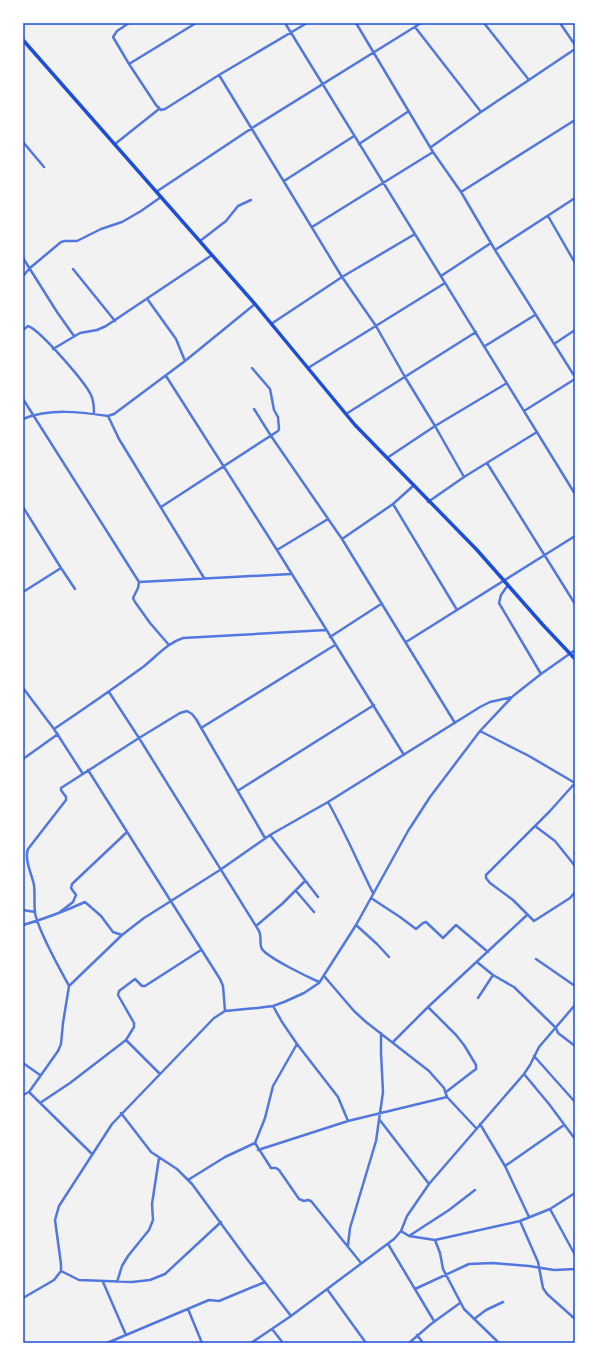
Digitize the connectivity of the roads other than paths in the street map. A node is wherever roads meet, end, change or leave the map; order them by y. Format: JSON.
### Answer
{"nodes":[{"id":1,"x":129,"y":23,"type":"edge"},
{"id":2,"x":196,"y":23,"type":"edge"},
{"id":3,"x":285,"y":23,"type":"edge"},
{"id":4,"x":307,"y":23,"type":"edge"},
{"id":5,"x":356,"y":23,"type":"edge"},
{"id":6,"x":421,"y":23,"type":"edge"},
{"id":7,"x":484,"y":23,"type":"edge"},
{"id":8,"x":560,"y":23,"type":"edge"},
{"id":9,"x":415,"y":27,"type":"junction"},
{"id":10,"x":291,"y":33,"type":"junction"},
{"id":11,"x":23,"y":40,"type":"edge"},
{"id":12,"x":575,"y":44,"type":"edge"},
{"id":13,"x":575,"y":49,"type":"edge"},
{"id":14,"x":374,"y":53,"type":"junction"},
{"id":15,"x":128,"y":64,"type":"junction"},
{"id":16,"x":219,"y":75,"type":"junction"},
{"id":17,"x":528,"y":80,"type":"junction"},
{"id":18,"x":323,"y":85,"type":"junction"},
{"id":19,"x":158,"y":109,"type":"junction"},
{"id":20,"x":409,"y":111,"type":"junction"},
{"id":21,"x":481,"y":112,"type":"junction"},
{"id":22,"x":575,"y":120,"type":"edge"},
{"id":23,"x":252,"y":128,"type":"junction"},
{"id":24,"x":354,"y":136,"type":"junction"},
{"id":25,"x":23,"y":142,"type":"edge"},
{"id":26,"x":114,"y":144,"type":"junction"},
{"id":27,"x":359,"y":144,"type":"junction"},
{"id":28,"x":431,"y":147,"type":"junction"},
{"id":29,"x":433,"y":152,"type":"junction"},
{"id":30,"x":44,"y":167,"type":"dead end"},
{"id":31,"x":284,"y":181,"type":"junction"},
{"id":32,"x":384,"y":184,"type":"junction"},
{"id":33,"x":156,"y":192,"type":"junction"},
{"id":34,"x":461,"y":192,"type":"junction"},
{"id":35,"x":161,"y":197,"type":"junction"},
{"id":36,"x":575,"y":198,"type":"edge"},
{"id":37,"x":251,"y":200,"type":"dead end"},
{"id":38,"x":548,"y":216,"type":"junction"},
{"id":39,"x":312,"y":227,"type":"junction"},
{"id":40,"x":415,"y":234,"type":"junction"},
{"id":41,"x":200,"y":241,"type":"junction"},
{"id":42,"x":491,"y":243,"type":"junction"},
{"id":43,"x":495,"y":250,"type":"junction"},
{"id":44,"x":213,"y":255,"type":"junction"},
{"id":45,"x":23,"y":258,"type":"edge"},
{"id":46,"x":575,"y":263,"type":"edge"},
{"id":47,"x":30,"y":268,"type":"junction"},
{"id":48,"x":73,"y":269,"type":"dead end"},
{"id":49,"x":23,"y":276,"type":"edge"},
{"id":50,"x":441,"y":276,"type":"junction"},
{"id":51,"x":342,"y":277,"type":"junction"},
{"id":52,"x":445,"y":283,"type":"junction"},
{"id":53,"x":148,"y":300,"type":"junction"},
{"id":54,"x":255,"y":304,"type":"junction"},
{"id":55,"x":536,"y":315,"type":"junction"},
{"id":56,"x":115,"y":321,"type":"junction"},
{"id":57,"x":271,"y":324,"type":"junction"},
{"id":58,"x":376,"y":326,"type":"junction"},
{"id":59,"x":23,"y":330,"type":"edge"},
{"id":60,"x":575,"y":330,"type":"edge"},
{"id":61,"x":476,"y":332,"type":"junction"},
{"id":62,"x":74,"y":336,"type":"junction"},
{"id":63,"x":554,"y":344,"type":"junction"},
{"id":64,"x":485,"y":346,"type":"junction"},
{"id":65,"x":53,"y":348,"type":"junction"},
{"id":66,"x":185,"y":361,"type":"junction"},
{"id":67,"x":252,"y":368,"type":"dead end"},
{"id":68,"x":307,"y":369,"type":"junction"},
{"id":69,"x":166,"y":376,"type":"junction"},
{"id":70,"x":405,"y":377,"type":"junction"},
{"id":71,"x":575,"y":378,"type":"edge"},
{"id":72,"x":507,"y":382,"type":"junction"},
{"id":73,"x":23,"y":399,"type":"edge"},
{"id":74,"x":254,"y":409,"type":"dead end"},
{"id":75,"x":524,"y":411,"type":"junction"},
{"id":76,"x":94,"y":414,"type":"junction"},
{"id":77,"x":345,"y":414,"type":"junction"},
{"id":78,"x":34,"y":415,"type":"junction"},
{"id":79,"x":108,"y":416,"type":"junction"},
{"id":80,"x":23,"y":419,"type":"edge"},
{"id":81,"x":435,"y":426,"type":"junction"},
{"id":82,"x":537,"y":432,"type":"junction"},
{"id":83,"x":271,"y":436,"type":"junction"},
{"id":84,"x":387,"y":458,"type":"junction"},
{"id":85,"x":487,"y":463,"type":"junction"},
{"id":86,"x":224,"y":466,"type":"junction"},
{"id":87,"x":464,"y":477,"type":"junction"},
{"id":88,"x":413,"y":486,"type":"junction"},
{"id":89,"x":575,"y":494,"type":"edge"},
{"id":90,"x":428,"y":502,"type":"junction"},
{"id":91,"x":393,"y":504,"type":"junction"},
{"id":92,"x":23,"y":507,"type":"edge"},
{"id":93,"x":161,"y":507,"type":"junction"},
{"id":94,"x":328,"y":519,"type":"junction"},
{"id":95,"x":575,"y":536,"type":"edge"},
{"id":96,"x":342,"y":539,"type":"junction"},
{"id":97,"x":277,"y":550,"type":"junction"},
{"id":98,"x":544,"y":555,"type":"junction"},
{"id":99,"x":61,"y":568,"type":"junction"},
{"id":100,"x":291,"y":574,"type":"junction"},
{"id":101,"x":204,"y":578,"type":"junction"},
{"id":102,"x":504,"y":580,"type":"junction"},
{"id":103,"x":139,"y":582,"type":"junction"},
{"id":104,"x":508,"y":585,"type":"junction"},
{"id":105,"x":75,"y":589,"type":"dead end"},
{"id":106,"x":23,"y":592,"type":"edge"},
{"id":107,"x":382,"y":604,"type":"junction"},
{"id":108,"x":575,"y":604,"type":"edge"},
{"id":109,"x":457,"y":610,"type":"junction"},
{"id":110,"x":326,"y":630,"type":"junction"},
{"id":111,"x":330,"y":637,"type":"junction"},
{"id":112,"x":406,"y":642,"type":"junction"},
{"id":113,"x":169,"y":645,"type":"junction"},
{"id":114,"x":335,"y":645,"type":"junction"},
{"id":115,"x":575,"y":650,"type":"edge"},
{"id":116,"x":569,"y":654,"type":"junction"},
{"id":117,"x":575,"y":659,"type":"edge"},
{"id":118,"x":541,"y":674,"type":"junction"},
{"id":119,"x":23,"y":688,"type":"edge"},
{"id":120,"x":108,"y":692,"type":"junction"},
{"id":121,"x":513,"y":696,"type":"junction"},
{"id":122,"x":374,"y":705,"type":"junction"},
{"id":123,"x":455,"y":723,"type":"junction"},
{"id":124,"x":201,"y":728,"type":"junction"},
{"id":125,"x":54,"y":729,"type":"junction"},
{"id":126,"x":480,"y":730,"type":"junction"},
{"id":127,"x":58,"y":734,"type":"junction"},
{"id":128,"x":139,"y":738,"type":"junction"},
{"id":129,"x":404,"y":755,"type":"junction"},
{"id":130,"x":24,"y":757,"type":"edge"},
{"id":131,"x":88,"y":770,"type":"junction"},
{"id":132,"x":83,"y":774,"type":"junction"},
{"id":133,"x":239,"y":790,"type":"junction"},
{"id":134,"x":328,"y":802,"type":"junction"},
{"id":135,"x":535,"y":826,"type":"junction"},
{"id":136,"x":127,"y":832,"type":"junction"},
{"id":137,"x":270,"y":835,"type":"junction"},
{"id":138,"x":265,"y":838,"type":"junction"},
{"id":139,"x":575,"y":866,"type":"edge"},
{"id":140,"x":220,"y":870,"type":"junction"},
{"id":141,"x":305,"y":881,"type":"junction"},
{"id":142,"x":296,"y":891,"type":"junction"},
{"id":143,"x":575,"y":893,"type":"edge"},
{"id":144,"x":373,"y":894,"type":"junction"},
{"id":145,"x":318,"y":897,"type":"dead end"},
{"id":146,"x":371,"y":898,"type":"junction"},
{"id":147,"x":170,"y":901,"type":"junction"},
{"id":148,"x":23,"y":910,"type":"edge"},
{"id":149,"x":35,"y":912,"type":"junction"},
{"id":150,"x":314,"y":912,"type":"dead end"},
{"id":151,"x":57,"y":915,"type":"junction"},
{"id":152,"x":527,"y":915,"type":"junction"},
{"id":153,"x":37,"y":921,"type":"junction"},
{"id":154,"x":23,"y":925,"type":"edge"},
{"id":155,"x":256,"y":926,"type":"junction"},
{"id":156,"x":356,"y":926,"type":"junction"},
{"id":157,"x":122,"y":935,"type":"junction"},
{"id":158,"x":201,"y":950,"type":"junction"},
{"id":159,"x":488,"y":952,"type":"junction"},
{"id":160,"x":389,"y":957,"type":"dead end"},
{"id":161,"x":536,"y":959,"type":"dead end"},
{"id":162,"x":477,"y":962,"type":"junction"},
{"id":163,"x":493,"y":975,"type":"junction"},
{"id":164,"x":324,"y":976,"type":"junction"},
{"id":165,"x":319,"y":983,"type":"junction"},
{"id":166,"x":69,"y":986,"type":"junction"},
{"id":167,"x":575,"y":986,"type":"edge"},
{"id":168,"x":478,"y":998,"type":"dead end"},
{"id":169,"x":575,"y":1005,"type":"edge"},
{"id":170,"x":273,"y":1006,"type":"junction"},
{"id":171,"x":428,"y":1007,"type":"junction"},
{"id":172,"x":225,"y":1011,"type":"junction"},
{"id":173,"x":556,"y":1028,"type":"junction"},
{"id":174,"x":382,"y":1033,"type":"junction"},
{"id":175,"x":126,"y":1040,"type":"junction"},
{"id":176,"x":393,"y":1042,"type":"junction"},
{"id":177,"x":297,"y":1044,"type":"junction"},
{"id":178,"x":575,"y":1046,"type":"edge"},
{"id":179,"x":534,"y":1056,"type":"junction"},
{"id":180,"x":23,"y":1063,"type":"edge"},
{"id":181,"x":160,"y":1074,"type":"junction"},
{"id":182,"x":524,"y":1074,"type":"junction"},
{"id":183,"x":40,"y":1075,"type":"junction"},
{"id":184,"x":29,"y":1092,"type":"junction"},
{"id":185,"x":446,"y":1092,"type":"junction"},
{"id":186,"x":23,"y":1095,"type":"edge"},
{"id":187,"x":447,"y":1097,"type":"junction"},
{"id":188,"x":575,"y":1102,"type":"edge"},
{"id":189,"x":40,"y":1103,"type":"junction"},
{"id":190,"x":122,"y":1113,"type":"junction"},
{"id":191,"x":380,"y":1114,"type":"junction"},
{"id":192,"x":379,"y":1119,"type":"junction"},
{"id":193,"x":348,"y":1120,"type":"junction"},
{"id":194,"x":480,"y":1124,"type":"junction"},
{"id":195,"x":564,"y":1125,"type":"junction"},
{"id":196,"x":476,"y":1128,"type":"junction"},
{"id":197,"x":575,"y":1138,"type":"edge"},
{"id":198,"x":255,"y":1143,"type":"junction"},
{"id":199,"x":258,"y":1150,"type":"junction"},
{"id":200,"x":92,"y":1154,"type":"junction"},
{"id":201,"x":159,"y":1158,"type":"junction"},
{"id":202,"x":505,"y":1166,"type":"junction"},
{"id":203,"x":188,"y":1180,"type":"junction"},
{"id":204,"x":428,"y":1184,"type":"junction"},
{"id":205,"x":475,"y":1190,"type":"dead end"},
{"id":206,"x":575,"y":1194,"type":"edge"},
{"id":207,"x":550,"y":1209,"type":"junction"},
{"id":208,"x":529,"y":1217,"type":"junction"},
{"id":209,"x":520,"y":1221,"type":"junction"},
{"id":210,"x":221,"y":1222,"type":"junction"},
{"id":211,"x":400,"y":1231,"type":"junction"},
{"id":212,"x":409,"y":1236,"type":"junction"},
{"id":213,"x":435,"y":1240,"type":"junction"},
{"id":214,"x":388,"y":1244,"type":"junction"},
{"id":215,"x":348,"y":1246,"type":"junction"},
{"id":216,"x":575,"y":1254,"type":"edge"},
{"id":217,"x":361,"y":1263,"type":"junction"},
{"id":218,"x":540,"y":1268,"type":"junction"},
{"id":219,"x":575,"y":1269,"type":"edge"},
{"id":220,"x":61,"y":1272,"type":"junction"},
{"id":221,"x":446,"y":1275,"type":"junction"},
{"id":222,"x":103,"y":1282,"type":"junction"},
{"id":223,"x":117,"y":1282,"type":"junction"},
{"id":224,"x":265,"y":1282,"type":"junction"},
{"id":225,"x":327,"y":1289,"type":"junction"},
{"id":226,"x":415,"y":1289,"type":"junction"},
{"id":227,"x":23,"y":1297,"type":"edge"},
{"id":228,"x":503,"y":1302,"type":"dead end"},
{"id":229,"x":460,"y":1303,"type":"junction"},
{"id":230,"x":188,"y":1309,"type":"junction"},
{"id":231,"x":291,"y":1316,"type":"junction"},
{"id":232,"x":474,"y":1318,"type":"junction"},
{"id":233,"x":575,"y":1319,"type":"edge"},
{"id":234,"x":434,"y":1321,"type":"junction"},
{"id":235,"x":272,"y":1329,"type":"junction"},
{"id":236,"x":126,"y":1335,"type":"junction"},
{"id":237,"x":417,"y":1335,"type":"junction"},
{"id":238,"x":107,"y":1343,"type":"edge"},
{"id":239,"x":202,"y":1343,"type":"edge"},
{"id":240,"x":251,"y":1343,"type":"edge"},
{"id":241,"x":283,"y":1343,"type":"edge"},
{"id":242,"x":366,"y":1343,"type":"edge"},
{"id":243,"x":409,"y":1343,"type":"edge"},
{"id":244,"x":423,"y":1343,"type":"edge"},
{"id":245,"x":499,"y":1343,"type":"edge"}],
"edges":[{"from":1,"to":15,"type":"street"},
{"from":2,"to":15,"type":"street"},
{"from":3,"to":10,"type":"street"},
{"from":4,"to":10,"type":"street"},
{"from":5,"to":14,"type":"street"},
{"from":6,"to":9,"type":"street"},
{"from":7,"to":17,"type":"street"},
{"from":8,"to":12,"type":"street"},
{"from":9,"to":14,"type":"street"},
{"from":9,"to":21,"type":"street"},
{"from":10,"to":16,"type":"street"},
{"from":10,"to":18,"type":"street"},
{"from":11,"to":26,"type":"main road"},
{"from":13,"to":17,"type":"street"},
{"from":14,"to":18,"type":"street"},
{"from":14,"to":20,"type":"street"},
{"from":15,"to":19,"type":"street"},
{"from":16,"to":19,"type":"street"},
{"from":16,"to":23,"type":"street"},
{"from":17,"to":21,"type":"street"},
{"from":18,"to":23,"type":"street"},
{"from":18,"to":24,"type":"street"},
{"from":19,"to":26,"type":"street"},
{"from":20,"to":27,"type":"street"},
{"from":20,"to":28,"type":"street"},
{"from":21,"to":28,"type":"street"},
{"from":22,"to":34,"type":"street"},
{"from":23,"to":31,"type":"street"},
{"from":23,"to":33,"type":"street"},
{"from":24,"to":27,"type":"street"},
{"from":24,"to":31,"type":"street"},
{"from":25,"to":30,"type":"street"},
{"from":26,"to":33,"type":"main road"},
{"from":27,"to":32,"type":"street"},
{"from":28,"to":29,"type":"street"},
{"from":29,"to":32,"type":"street"},
{"from":29,"to":34,"type":"street"},
{"from":31,"to":39,"type":"street"},
{"from":32,"to":39,"type":"street"},
{"from":32,"to":40,"type":"street"},
{"from":33,"to":35,"type":"main road"},
{"from":34,"to":42,"type":"street"},
{"from":35,"to":41,"type":"main road"},
{"from":35,"to":47,"type":"street"},
{"from":36,"to":38,"type":"street"},
{"from":37,"to":41,"type":"street"},
{"from":38,"to":43,"type":"street"},
{"from":38,"to":46,"type":"street"},
{"from":39,"to":51,"type":"street"},
{"from":40,"to":50,"type":"street"},
{"from":40,"to":51,"type":"street"},
{"from":41,"to":44,"type":"main road"},
{"from":42,"to":43,"type":"street"},
{"from":42,"to":50,"type":"street"},
{"from":43,"to":55,"type":"street"},
{"from":44,"to":53,"type":"street"},
{"from":44,"to":54,"type":"main road"},
{"from":45,"to":47,"type":"street"},
{"from":47,"to":49,"type":"street"},
{"from":47,"to":62,"type":"street"},
{"from":48,"to":56,"type":"street"},
{"from":50,"to":52,"type":"street"},
{"from":51,"to":57,"type":"street"},
{"from":51,"to":58,"type":"street"},
{"from":52,"to":58,"type":"street"},
{"from":52,"to":61,"type":"street"},
{"from":53,"to":56,"type":"street"},
{"from":53,"to":66,"type":"street"},
{"from":54,"to":57,"type":"main road"},
{"from":54,"to":66,"type":"street"},
{"from":55,"to":63,"type":"street"},
{"from":55,"to":64,"type":"street"},
{"from":56,"to":62,"type":"street"},
{"from":57,"to":68,"type":"main road"},
{"from":58,"to":68,"type":"street"},
{"from":58,"to":70,"type":"street"},
{"from":59,"to":65,"type":"street"},
{"from":60,"to":63,"type":"street"},
{"from":61,"to":64,"type":"street"},
{"from":61,"to":70,"type":"street"},
{"from":62,"to":65,"type":"street"},
{"from":63,"to":71,"type":"street"},
{"from":64,"to":72,"type":"street"},
{"from":65,"to":76,"type":"street"},
{"from":66,"to":69,"type":"street"},
{"from":67,"to":83,"type":"street"},
{"from":68,"to":77,"type":"main road"},
{"from":69,"to":79,"type":"street"},
{"from":69,"to":86,"type":"street"},
{"from":70,"to":77,"type":"street"},
{"from":70,"to":81,"type":"street"},
{"from":71,"to":75,"type":"street"},
{"from":72,"to":75,"type":"street"},
{"from":72,"to":81,"type":"street"},
{"from":73,"to":78,"type":"street"},
{"from":74,"to":83,"type":"street"},
{"from":75,"to":82,"type":"street"},
{"from":76,"to":78,"type":"street"},
{"from":76,"to":79,"type":"street"},
{"from":77,"to":84,"type":"main road"},
{"from":78,"to":80,"type":"street"},
{"from":78,"to":103,"type":"street"},
{"from":79,"to":93,"type":"street"},
{"from":81,"to":84,"type":"street"},
{"from":81,"to":87,"type":"street"},
{"from":82,"to":85,"type":"street"},
{"from":82,"to":89,"type":"street"},
{"from":83,"to":86,"type":"street"},
{"from":83,"to":94,"type":"street"},
{"from":84,"to":88,"type":"main road"},
{"from":85,"to":87,"type":"street"},
{"from":85,"to":98,"type":"street"},
{"from":86,"to":93,"type":"street"},
{"from":86,"to":97,"type":"street"},
{"from":87,"to":90,"type":"street"},
{"from":88,"to":90,"type":"main road"},
{"from":88,"to":91,"type":"street"},
{"from":90,"to":102,"type":"main road"},
{"from":91,"to":96,"type":"street"},
{"from":91,"to":109,"type":"street"},
{"from":92,"to":99,"type":"street"},
{"from":93,"to":101,"type":"street"},
{"from":94,"to":96,"type":"street"},
{"from":94,"to":97,"type":"street"},
{"from":95,"to":98,"type":"street"},
{"from":96,"to":107,"type":"street"},
{"from":97,"to":100,"type":"street"},
{"from":98,"to":102,"type":"street"},
{"from":98,"to":108,"type":"street"},
{"from":99,"to":105,"type":"street"},
{"from":99,"to":106,"type":"street"},
{"from":100,"to":101,"type":"street"},
{"from":100,"to":110,"type":"street"},
{"from":101,"to":103,"type":"street"},
{"from":102,"to":104,"type":"main road"},
{"from":102,"to":109,"type":"street"},
{"from":103,"to":113,"type":"street"},
{"from":104,"to":116,"type":"main road"},
{"from":104,"to":118,"type":"street"},
{"from":107,"to":111,"type":"street"},
{"from":107,"to":112,"type":"street"},
{"from":109,"to":112,"type":"street"},
{"from":110,"to":111,"type":"street"},
{"from":110,"to":113,"type":"street"},
{"from":111,"to":114,"type":"street"},
{"from":112,"to":123,"type":"street"},
{"from":113,"to":120,"type":"street"},
{"from":114,"to":122,"type":"street"},
{"from":114,"to":124,"type":"street"},
{"from":115,"to":116,"type":"street"},
{"from":116,"to":117,"type":"main road"},
{"from":116,"to":118,"type":"street"},
{"from":118,"to":121,"type":"street"},
{"from":119,"to":125,"type":"street"},
{"from":120,"to":125,"type":"street"},
{"from":120,"to":128,"type":"street"},
{"from":121,"to":123,"type":"street"},
{"from":121,"to":126,"type":"street"},
{"from":122,"to":129,"type":"street"},
{"from":122,"to":133,"type":"street"},
{"from":123,"to":129,"type":"street"},
{"from":124,"to":128,"type":"street"},
{"from":124,"to":133,"type":"street"},
{"from":125,"to":127,"type":"street"},
{"from":126,"to":135,"type":"street"},
{"from":126,"to":144,"type":"street"},
{"from":127,"to":130,"type":"street"},
{"from":127,"to":132,"type":"street"},
{"from":128,"to":131,"type":"street"},
{"from":128,"to":140,"type":"street"},
{"from":129,"to":134,"type":"street"},
{"from":131,"to":132,"type":"street"},
{"from":131,"to":136,"type":"street"},
{"from":132,"to":149,"type":"street"},
{"from":133,"to":138,"type":"street"},
{"from":134,"to":137,"type":"street"},
{"from":134,"to":144,"type":"street"},
{"from":135,"to":139,"type":"street"},
{"from":135,"to":152,"type":"street"},
{"from":136,"to":147,"type":"street"},
{"from":136,"to":151,"type":"street"},
{"from":137,"to":138,"type":"street"},
{"from":137,"to":141,"type":"street"},
{"from":138,"to":140,"type":"street"},
{"from":140,"to":147,"type":"street"},
{"from":140,"to":155,"type":"street"},
{"from":141,"to":142,"type":"street"},
{"from":141,"to":145,"type":"street"},
{"from":142,"to":150,"type":"street"},
{"from":142,"to":155,"type":"street"},
{"from":143,"to":152,"type":"street"},
{"from":144,"to":146,"type":"street"},
{"from":146,"to":156,"type":"street"},
{"from":146,"to":159,"type":"street"},
{"from":147,"to":157,"type":"street"},
{"from":147,"to":158,"type":"street"},
{"from":148,"to":149,"type":"street"},
{"from":149,"to":153,"type":"street"},
{"from":151,"to":153,"type":"street"},
{"from":151,"to":157,"type":"street"},
{"from":152,"to":159,"type":"street"},
{"from":153,"to":154,"type":"street"},
{"from":153,"to":166,"type":"street"},
{"from":155,"to":165,"type":"street"},
{"from":156,"to":160,"type":"street"},
{"from":156,"to":164,"type":"street"},
{"from":157,"to":166,"type":"street"},
{"from":158,"to":172,"type":"street"},
{"from":158,"to":175,"type":"street"},
{"from":159,"to":162,"type":"street"},
{"from":161,"to":167,"type":"street"},
{"from":162,"to":163,"type":"street"},
{"from":162,"to":171,"type":"street"},
{"from":163,"to":168,"type":"street"},
{"from":163,"to":173,"type":"street"},
{"from":164,"to":165,"type":"street"},
{"from":164,"to":174,"type":"street"},
{"from":165,"to":170,"type":"street"},
{"from":166,"to":183,"type":"street"},
{"from":169,"to":173,"type":"street"},
{"from":170,"to":172,"type":"street"},
{"from":170,"to":177,"type":"street"},
{"from":171,"to":176,"type":"street"},
{"from":171,"to":185,"type":"street"},
{"from":172,"to":181,"type":"street"},
{"from":173,"to":178,"type":"street"},
{"from":173,"to":179,"type":"street"},
{"from":174,"to":176,"type":"street"},
{"from":174,"to":191,"type":"street"},
{"from":175,"to":181,"type":"street"},
{"from":175,"to":189,"type":"street"},
{"from":176,"to":185,"type":"street"},
{"from":177,"to":193,"type":"street"},
{"from":177,"to":198,"type":"street"},
{"from":179,"to":182,"type":"street"},
{"from":179,"to":188,"type":"street"},
{"from":180,"to":183,"type":"street"},
{"from":181,"to":190,"type":"street"},
{"from":182,"to":194,"type":"street"},
{"from":182,"to":195,"type":"street"},
{"from":183,"to":184,"type":"street"},
{"from":184,"to":186,"type":"street"},
{"from":184,"to":189,"type":"street"},
{"from":185,"to":187,"type":"street"},
{"from":187,"to":191,"type":"street"},
{"from":187,"to":196,"type":"street"},
{"from":189,"to":200,"type":"street"},
{"from":190,"to":200,"type":"street"},
{"from":190,"to":201,"type":"street"},
{"from":191,"to":192,"type":"street"},
{"from":191,"to":193,"type":"street"},
{"from":192,"to":204,"type":"street"},
{"from":192,"to":215,"type":"street"},
{"from":193,"to":199,"type":"street"},
{"from":194,"to":196,"type":"street"},
{"from":194,"to":202,"type":"street"},
{"from":195,"to":197,"type":"street"},
{"from":195,"to":202,"type":"street"},
{"from":196,"to":204,"type":"street"},
{"from":198,"to":199,"type":"street"},
{"from":198,"to":203,"type":"street"},
{"from":199,"to":215,"type":"street"},
{"from":200,"to":220,"type":"street"},
{"from":201,"to":203,"type":"street"},
{"from":201,"to":223,"type":"street"},
{"from":202,"to":208,"type":"street"},
{"from":203,"to":210,"type":"street"},
{"from":204,"to":211,"type":"street"},
{"from":205,"to":212,"type":"street"},
{"from":206,"to":207,"type":"street"},
{"from":207,"to":208,"type":"street"},
{"from":207,"to":216,"type":"street"},
{"from":208,"to":209,"type":"street"},
{"from":209,"to":213,"type":"street"},
{"from":209,"to":218,"type":"street"},
{"from":210,"to":223,"type":"street"},
{"from":210,"to":224,"type":"street"},
{"from":211,"to":212,"type":"street"},
{"from":211,"to":214,"type":"street"},
{"from":212,"to":213,"type":"street"},
{"from":213,"to":221,"type":"street"},
{"from":214,"to":217,"type":"street"},
{"from":214,"to":226,"type":"street"},
{"from":215,"to":217,"type":"street"},
{"from":217,"to":225,"type":"street"},
{"from":218,"to":219,"type":"street"},
{"from":218,"to":221,"type":"street"},
{"from":218,"to":233,"type":"street"},
{"from":220,"to":222,"type":"street"},
{"from":220,"to":227,"type":"street"},
{"from":221,"to":226,"type":"street"},
{"from":221,"to":229,"type":"street"},
{"from":222,"to":223,"type":"street"},
{"from":222,"to":236,"type":"street"},
{"from":224,"to":230,"type":"street"},
{"from":224,"to":231,"type":"street"},
{"from":225,"to":231,"type":"street"},
{"from":225,"to":242,"type":"street"},
{"from":226,"to":234,"type":"street"},
{"from":228,"to":232,"type":"street"},
{"from":229,"to":232,"type":"street"},
{"from":229,"to":234,"type":"street"},
{"from":230,"to":236,"type":"street"},
{"from":230,"to":239,"type":"street"},
{"from":231,"to":235,"type":"street"},
{"from":232,"to":245,"type":"street"},
{"from":234,"to":237,"type":"street"},
{"from":235,"to":240,"type":"street"},
{"from":235,"to":241,"type":"street"},
{"from":236,"to":238,"type":"street"},
{"from":237,"to":243,"type":"street"},
{"from":237,"to":244,"type":"street"}]}
